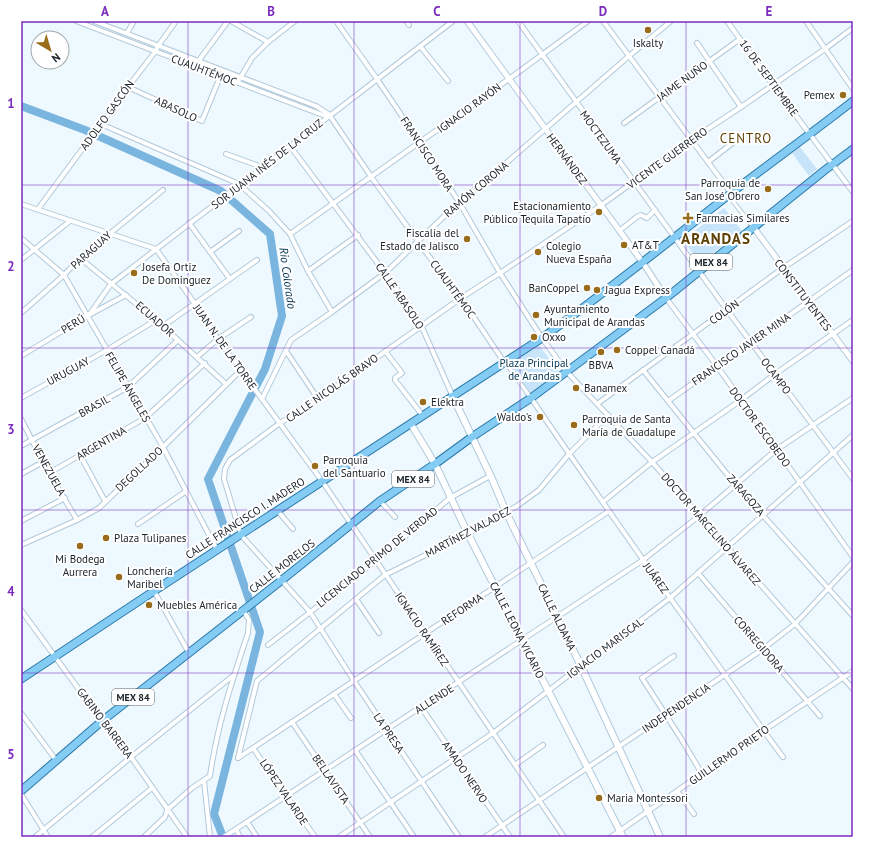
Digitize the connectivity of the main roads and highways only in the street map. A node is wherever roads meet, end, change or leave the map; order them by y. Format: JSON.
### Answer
{"nodes":[{"id":1,"x":853,"y":101,"type":"edge"},
{"id":2,"x":853,"y":149,"type":"edge"},
{"id":3,"x":452,"y":397,"type":"junction"},
{"id":4,"x":411,"y":424,"type":"junction"},
{"id":5,"x":472,"y":437,"type":"junction"},
{"id":6,"x":435,"y":464,"type":"junction"},
{"id":7,"x":21,"y":679,"type":"edge"},
{"id":8,"x":21,"y":791,"type":"edge"},
{"id":9,"x":623,"y":837,"type":"edge"},
{"id":10,"x":660,"y":837,"type":"edge"}],
"edges":[{"from":1,"to":3,"type":"main road","name":"CALLE FRANCISCO I. MADERO"},
{"from":2,"to":5,"type":"main road","name":"CALLE MORELOS","number":"MEX 84"},
{"from":3,"to":4,"type":"main road","name":"CALLE FRANCISCO I. MADERO"},
{"from":3,"to":5,"type":"main road","name":"CALLE ALDAMA"},
{"from":4,"to":6,"type":"main road","name":"CALLE LEONA VICARIO"},
{"from":4,"to":7,"type":"main road","name":"CALLE FRANCISCO I. MADERO"},
{"from":5,"to":6,"type":"main road","name":"CALLE MORELOS","number":"MEX 84"},
{"from":5,"to":10,"type":"main road","name":"CALLE ALDAMA"},
{"from":6,"to":8,"type":"main road","name":"CALLE MORELOS","number":"MEX 84"},
{"from":6,"to":9,"type":"main road","name":"CALLE LEONA VICARIO"}]}
